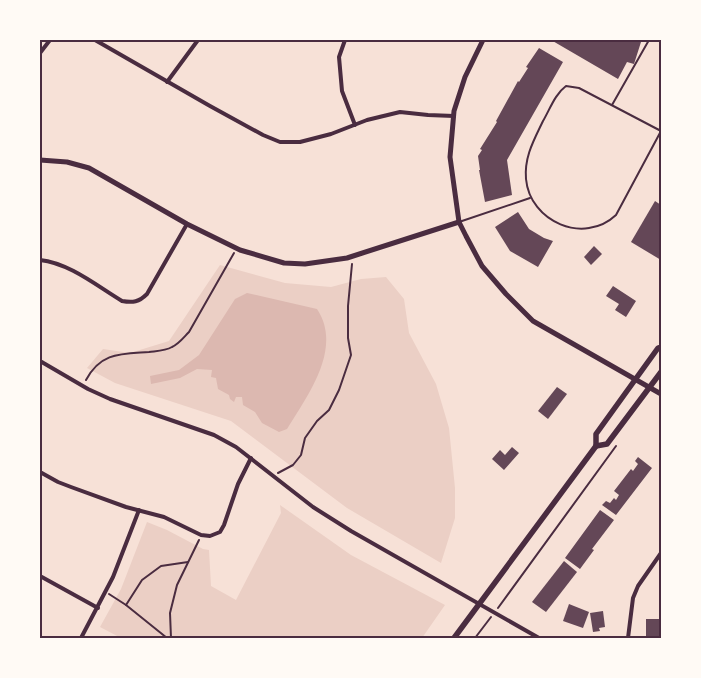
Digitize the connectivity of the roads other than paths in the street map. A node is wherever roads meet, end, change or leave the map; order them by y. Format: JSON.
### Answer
{"nodes":[{"id":1,"x":50,"y":40,"type":"edge"},
{"id":2,"x":94,"y":40,"type":"edge"},
{"id":3,"x":198,"y":40,"type":"edge"},
{"id":4,"x":344,"y":40,"type":"edge"},
{"id":5,"x":483,"y":40,"type":"edge"},
{"id":6,"x":649,"y":40,"type":"edge"},
{"id":7,"x":40,"y":53,"type":"edge"},
{"id":8,"x":167,"y":82,"type":"junction"},
{"id":9,"x":612,"y":105,"type":"junction"},
{"id":10,"x":454,"y":116,"type":"junction"},
{"id":11,"x":355,"y":125,"type":"junction"},
{"id":12,"x":661,"y":131,"type":"edge"},
{"id":13,"x":40,"y":160,"type":"edge"},
{"id":14,"x":530,"y":198,"type":"junction"},
{"id":15,"x":459,"y":222,"type":"junction"},
{"id":16,"x":187,"y":224,"type":"junction"},
{"id":17,"x":40,"y":260,"type":"edge"},
{"id":18,"x":661,"y":347,"type":"edge"},
{"id":19,"x":40,"y":361,"type":"edge"},
{"id":20,"x":661,"y":372,"type":"edge"},
{"id":21,"x":635,"y":379,"type":"junction"},
{"id":22,"x":650,"y":387,"type":"junction"},
{"id":23,"x":661,"y":394,"type":"edge"},
{"id":24,"x":596,"y":446,"type":"junction"},
{"id":25,"x":251,"y":458,"type":"junction"},
{"id":26,"x":40,"y":472,"type":"edge"},
{"id":27,"x":140,"y":510,"type":"junction"},
{"id":28,"x":661,"y":553,"type":"edge"},
{"id":29,"x":40,"y":576,"type":"edge"},
{"id":30,"x":479,"y":604,"type":"junction"},
{"id":31,"x":98,"y":608,"type":"junction"},
{"id":32,"x":81,"y":638,"type":"edge"},
{"id":33,"x":454,"y":638,"type":"edge"},
{"id":34,"x":539,"y":638,"type":"edge"},
{"id":35,"x":628,"y":638,"type":"edge"}],
"edges":[{"from":1,"to":7,"type":"street"},
{"from":2,"to":8,"type":"street"},
{"from":3,"to":8,"type":"street"},
{"from":4,"to":11,"type":"street"},
{"from":5,"to":10,"type":"street"},
{"from":6,"to":9,"type":"lane"},
{"from":8,"to":11,"type":"street"},
{"from":9,"to":12,"type":"lane"},
{"from":9,"to":14,"type":"lane"},
{"from":10,"to":11,"type":"street"},
{"from":10,"to":15,"type":"street"},
{"from":12,"to":14,"type":"lane"},
{"from":13,"to":16,"type":"street"},
{"from":14,"to":15,"type":"lane"},
{"from":15,"to":16,"type":"street"},
{"from":15,"to":21,"type":"street"},
{"from":16,"to":17,"type":"street"},
{"from":18,"to":21,"type":"main road"},
{"from":19,"to":25,"type":"street"},
{"from":20,"to":22,"type":"main road"},
{"from":21,"to":22,"type":"street"},
{"from":21,"to":24,"type":"main road"},
{"from":22,"to":23,"type":"street"},
{"from":22,"to":24,"type":"main road"},
{"from":24,"to":30,"type":"main road"},
{"from":25,"to":27,"type":"street"},
{"from":25,"to":30,"type":"street"},
{"from":26,"to":27,"type":"street"},
{"from":27,"to":31,"type":"street"},
{"from":28,"to":35,"type":"street"},
{"from":29,"to":31,"type":"street"},
{"from":30,"to":33,"type":"main road"},
{"from":30,"to":34,"type":"street"},
{"from":31,"to":32,"type":"street"}]}
